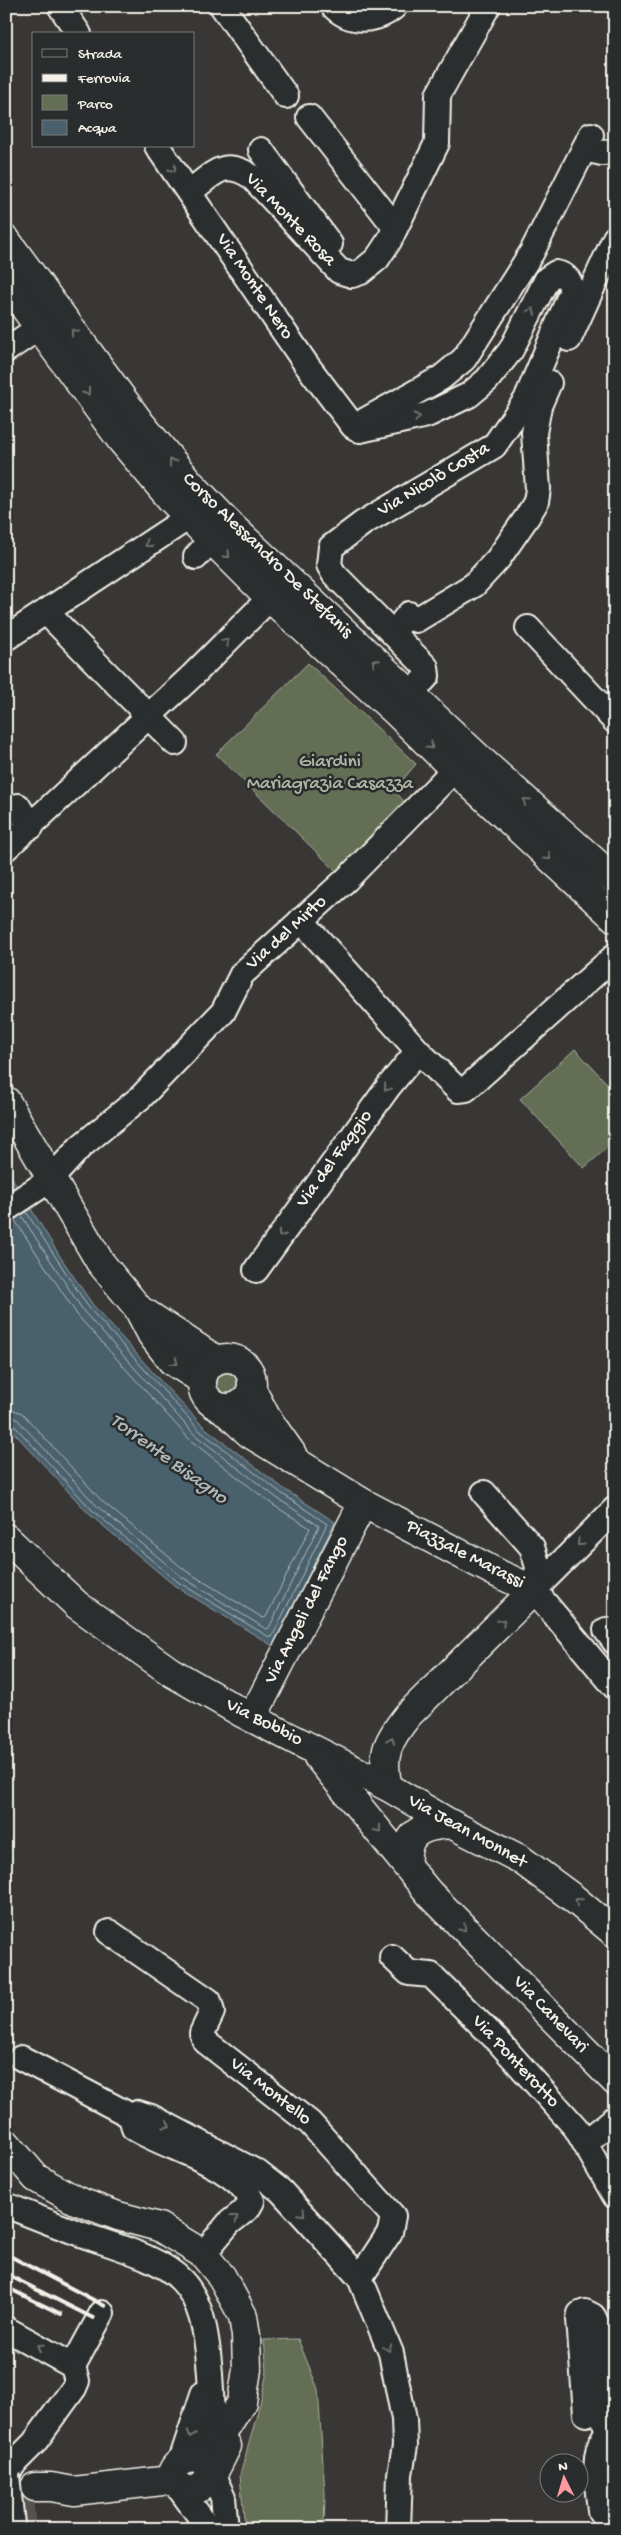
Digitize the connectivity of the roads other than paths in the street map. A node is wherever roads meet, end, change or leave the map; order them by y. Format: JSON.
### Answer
{"nodes":[{"id":1,"x":60,"y":6,"type":"edge"},
{"id":2,"x":222,"y":6,"type":"edge"},
{"id":3,"x":332,"y":6,"type":"edge"},
{"id":4,"x":395,"y":6,"type":"edge"},
{"id":5,"x":488,"y":6,"type":"edge"},
{"id":6,"x":78,"y":32,"type":"edge"},
{"id":7,"x":286,"y":96,"type":"dead end"},
{"id":8,"x":308,"y":117,"type":"dead end"},
{"id":9,"x":158,"y":148,"type":"edge"},
{"id":10,"x":261,"y":150,"type":"dead end"},
{"id":11,"x":615,"y":152,"type":"edge"},
{"id":12,"x":189,"y":192,"type":"junction"},
{"id":13,"x":395,"y":227,"type":"junction"},
{"id":14,"x":615,"y":238,"type":"edge"},
{"id":15,"x":6,"y":240,"type":"edge"},
{"id":16,"x":339,"y":271,"type":"junction"},
{"id":17,"x":6,"y":282,"type":"edge"},
{"id":18,"x":40,"y":326,"type":"junction"},
{"id":19,"x":6,"y":350,"type":"edge"},
{"id":20,"x":532,"y":403,"type":"junction"},
{"id":21,"x":354,"y":426,"type":"junction"},
{"id":22,"x":188,"y":517,"type":"junction"},
{"id":23,"x":270,"y":598,"type":"junction"},
{"id":24,"x":47,"y":613,"type":"junction"},
{"id":25,"x":403,"y":620,"type":"dead end"},
{"id":26,"x":528,"y":628,"type":"dead end"},
{"id":27,"x":6,"y":638,"type":"edge"},
{"id":28,"x":403,"y":703,"type":"junction"},
{"id":29,"x":150,"y":716,"type":"junction"},
{"id":30,"x":615,"y":721,"type":"edge"},
{"id":31,"x":175,"y":743,"type":"dead end"},
{"id":32,"x":446,"y":778,"type":"dead end"},
{"id":33,"x":18,"y":806,"type":"dead end"},
{"id":34,"x":31,"y":827,"type":"junction"},
{"id":35,"x":6,"y":848,"type":"edge"},
{"id":36,"x":615,"y":880,"type":"edge"},
{"id":37,"x":615,"y":918,"type":"edge"},
{"id":38,"x":301,"y":920,"type":"junction"},
{"id":39,"x":615,"y":956,"type":"edge"},
{"id":40,"x":418,"y":1051,"type":"junction"},
{"id":41,"x":6,"y":1101,"type":"edge"},
{"id":42,"x":42,"y":1186,"type":"junction"},
{"id":43,"x":6,"y":1209,"type":"edge"},
{"id":44,"x":256,"y":1270,"type":"dead end"},
{"id":45,"x":209,"y":1370,"type":"junction"},
{"id":46,"x":252,"y":1390,"type":"junction"},
{"id":47,"x":222,"y":1408,"type":"junction"},
{"id":48,"x":296,"y":1460,"type":"junction"},
{"id":49,"x":484,"y":1493,"type":"dead end"},
{"id":50,"x":363,"y":1502,"type":"junction"},
{"id":51,"x":615,"y":1509,"type":"edge"},
{"id":52,"x":6,"y":1538,"type":"edge"},
{"id":53,"x":534,"y":1590,"type":"junction"},
{"id":54,"x":615,"y":1687,"type":"edge"},
{"id":55,"x":252,"y":1718,"type":"junction"},
{"id":56,"x":309,"y":1746,"type":"junction"},
{"id":57,"x":388,"y":1787,"type":"junction"},
{"id":58,"x":451,"y":1824,"type":"junction"},
{"id":59,"x":407,"y":1866,"type":"junction"},
{"id":60,"x":109,"y":1932,"type":"dead end"},
{"id":61,"x":615,"y":1933,"type":"edge"},
{"id":62,"x":392,"y":1957,"type":"dead end"},
{"id":63,"x":506,"y":1970,"type":"joint"},
{"id":64,"x":21,"y":2058,"type":"dead end"},
{"id":65,"x":615,"y":2081,"type":"edge"},
{"id":66,"x":133,"y":2117,"type":"junction"},
{"id":67,"x":615,"y":2118,"type":"edge"},
{"id":68,"x":586,"y":2142,"type":"junction"},
{"id":69,"x":6,"y":2143,"type":"edge"},
{"id":70,"x":615,"y":2196,"type":"edge"},
{"id":71,"x":6,"y":2205,"type":"edge"},
{"id":72,"x":203,"y":2254,"type":"junction"},
{"id":73,"x":360,"y":2278,"type":"junction"},
{"id":74,"x":102,"y":2313,"type":"dead end"},
{"id":75,"x":6,"y":2329,"type":"edge"},
{"id":76,"x":74,"y":2366,"type":"junction"},
{"id":77,"x":586,"y":2414,"type":"dead end"},
{"id":78,"x":195,"y":2473,"type":"junction"},
{"id":79,"x":7,"y":2475,"type":"edge"},
{"id":80,"x":36,"y":2497,"type":"tunnel mouth"},
{"id":81,"x":607,"y":2518,"type":"edge"},
{"id":82,"x":12,"y":2527,"type":"edge"},
{"id":83,"x":210,"y":2529,"type":"edge"},
{"id":84,"x":226,"y":2529,"type":"edge"},
{"id":85,"x":398,"y":2529,"type":"edge"}],
"edges":[{"from":1,"to":6,"type":"street"},
{"from":2,"to":7,"type":"street"},
{"from":3,"to":4,"type":"street"},
{"from":5,"to":13,"type":"street","name":"Via Monte Rosa"},
{"from":8,"to":13,"type":"street"},
{"from":9,"to":12,"type":"street","name":"Via Monte Nero","one_way":true},
{"from":10,"to":16,"type":"street","name":"Via Monte Rosa"},
{"from":11,"to":21,"type":"street"},
{"from":12,"to":16,"type":"street","name":"Via Monte Rosa"},
{"from":12,"to":21,"type":"street","name":"Via Monte Nero"},
{"from":13,"to":16,"type":"street","name":"Via Monte Rosa"},
{"from":14,"to":20,"type":"street"},
{"from":28,"to":15,"type":"main road","name":"Corso Alessandro De Stefanis","one_way":true},
{"from":17,"to":18,"type":"main road","name":"Corso Alessandro De Stefanis"},
{"from":18,"to":19,"type":"street"},
{"from":18,"to":22,"type":"main road","name":"Corso Alessandro De Stefanis","one_way":true},
{"from":21,"to":20,"type":"street","name":"Via Nicolò Costa","one_way":true},
{"from":20,"to":25,"type":"street"},
{"from":20,"to":28,"type":"street","name":"Via Nicolò Costa"},
{"from":22,"to":23,"type":"main road","name":"Corso Alessandro De Stefanis","one_way":true},
{"from":22,"to":24,"type":"street","one_way":true},
{"from":23,"to":28,"type":"main road","name":"Corso Alessandro De Stefanis"},
{"from":29,"to":23,"type":"street","one_way":true},
{"from":24,"to":27,"type":"street"},
{"from":24,"to":29,"type":"street"},
{"from":26,"to":30,"type":"street"},
{"from":36,"to":28,"type":"main road","name":"Corso Alessandro De Stefanis","one_way":true},
{"from":28,"to":37,"type":"main road","name":"Corso Alessandro De Stefanis","one_way":true},
{"from":29,"to":31,"type":"street"},
{"from":29,"to":34,"type":"street"},
{"from":32,"to":38,"type":"street","name":"Via del Mirto"},
{"from":33,"to":34,"type":"street"},
{"from":34,"to":35,"type":"street"},
{"from":38,"to":40,"type":"street"},
{"from":38,"to":42,"type":"street","name":"Via del Mirto"},
{"from":39,"to":40,"type":"street"},
{"from":40,"to":44,"type":"street","name":"Via del Faggio","one_way":true},
{"from":41,"to":42,"type":"main road","name":"Piazzale Marassi"},
{"from":42,"to":43,"type":"street"},
{"from":42,"to":45,"type":"main road","name":"Piazzale Marassi"},
{"from":45,"to":46,"type":"main road","name":"Piazzale Marassi"},
{"from":45,"to":47,"type":"main road","name":"Piazzale Marassi"},
{"from":46,"to":47,"type":"main road"},
{"from":46,"to":48,"type":"main road","name":"Piazzale Marassi"},
{"from":47,"to":48,"type":"main road","name":"Piazzale Marassi"},
{"from":48,"to":50,"type":"main road","name":"Piazzale Marassi"},
{"from":49,"to":53,"type":"street","name":"Piazzale Marassi"},
{"from":50,"to":53,"type":"main road","name":"Piazzale Marassi"},
{"from":50,"to":55,"type":"main road","name":"Via Angeli del Fango"},
{"from":51,"to":53,"type":"street","one_way":true},
{"from":52,"to":55,"type":"main road","name":"Via Bobbio"},
{"from":53,"to":54,"type":"street"},
{"from":57,"to":53,"type":"main road","one_way":true},
{"from":55,"to":56,"type":"main road","name":"Via Bobbio"},
{"from":56,"to":57,"type":"main road","name":"Via Jean Monnet"},
{"from":56,"to":59,"type":"main road","name":"Via Bobbio","one_way":true},
{"from":57,"to":58,"type":"main road","name":"Via Jean Monnet"},
{"from":58,"to":59,"type":"main road"},
{"from":61,"to":58,"type":"main road","name":"Via Jean Monnet","one_way":true},
{"from":59,"to":63,"type":"main road","name":"Via Bobbio","one_way":true},
{"from":60,"to":73,"type":"street","name":"Via Montello"},
{"from":62,"to":68,"type":"street","name":"Via Ponterotto"},
{"from":63,"to":65,"type":"main road","name":"Via Canevari"},
{"from":64,"to":66,"type":"street"},
{"from":72,"to":66,"type":"street","one_way":true},
{"from":66,"to":73,"type":"street","one_way":true},
{"from":67,"to":68,"type":"street"},
{"from":68,"to":70,"type":"street","name":"Via Ponterotto"},
{"from":69,"to":72,"type":"main road"},
{"from":71,"to":78,"type":"street"},
{"from":72,"to":78,"type":"main road"},
{"from":73,"to":85,"type":"street","one_way":true},
{"from":74,"to":76,"type":"street"},
{"from":76,"to":75,"type":"street","one_way":true},
{"from":76,"to":79,"type":"street"},
{"from":77,"to":81,"type":"street"},
{"from":78,"to":80,"type":"main road"},
{"from":78,"to":83,"type":"street"},
{"from":78,"to":84,"type":"street"},
{"from":79,"to":82,"type":"street","bridge":true}]}
